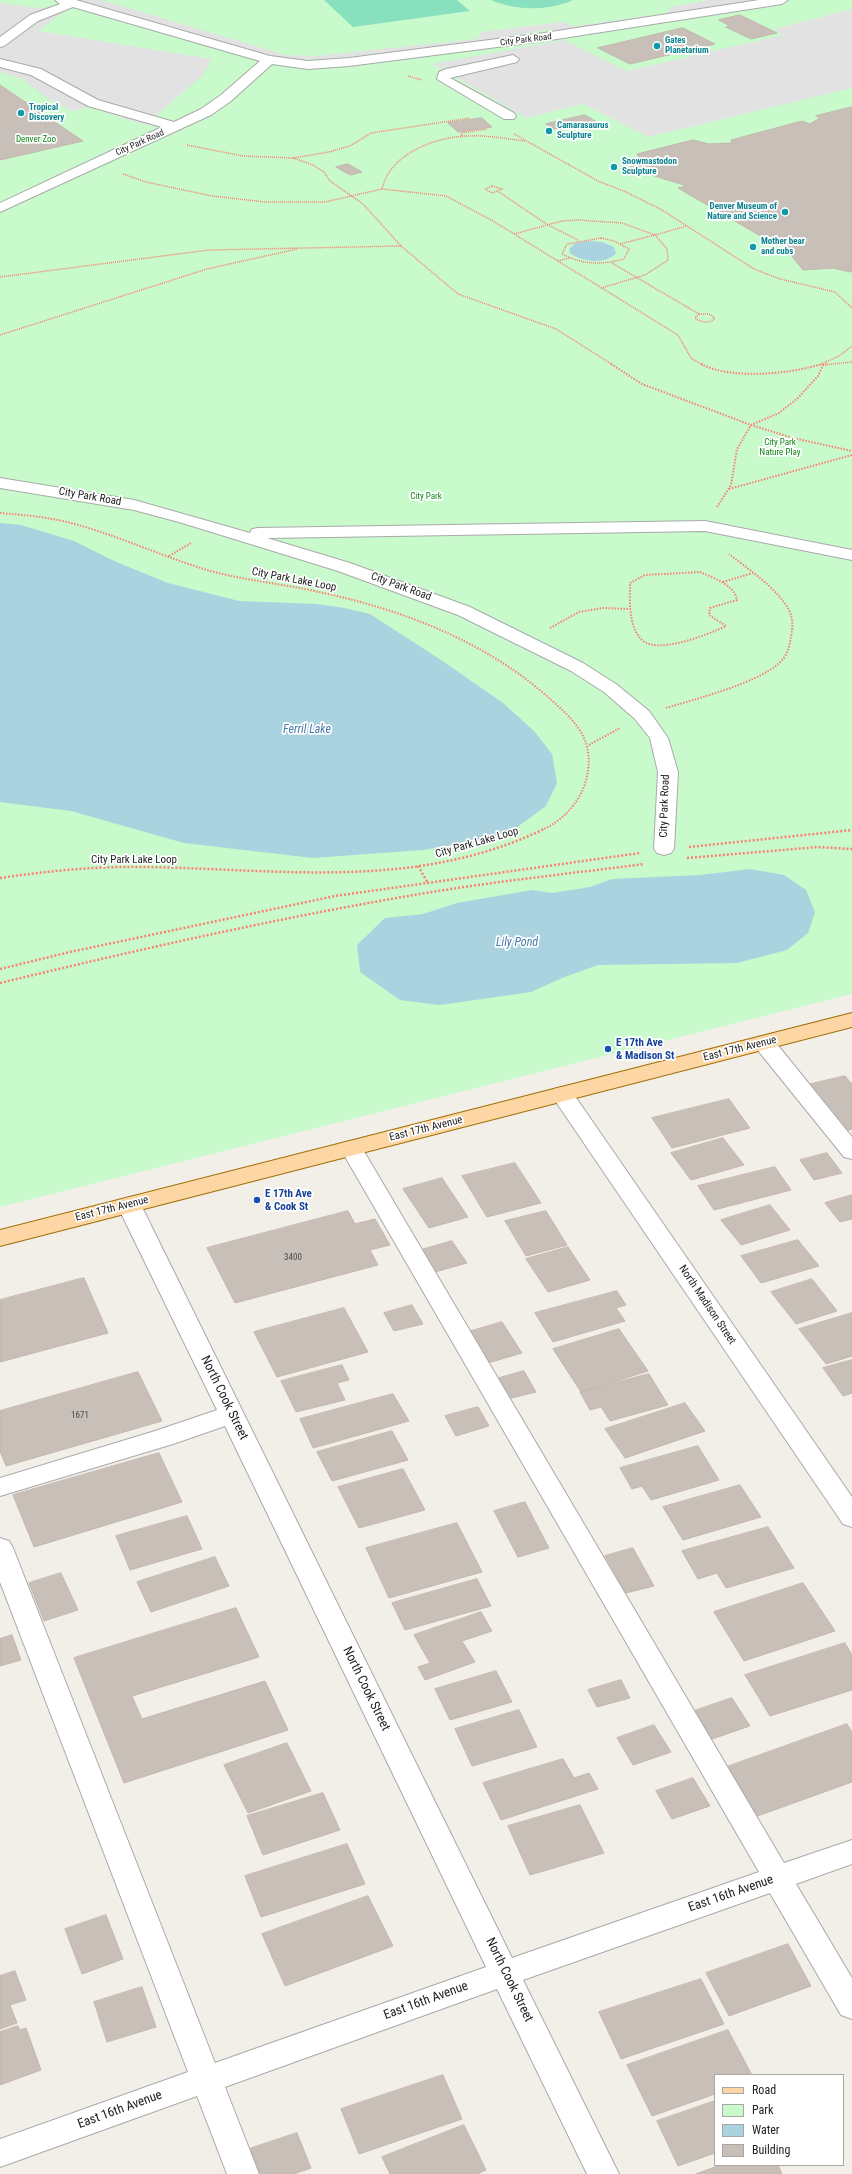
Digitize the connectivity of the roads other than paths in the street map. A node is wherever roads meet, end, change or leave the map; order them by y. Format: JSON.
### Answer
{"nodes":[{"id":1,"x":782,"y":0,"type":"edge"},
{"id":2,"x":67,"y":2,"type":"edge"},
{"id":3,"x":0,"y":43,"type":"edge"},
{"id":4,"x":513,"y":59,"type":"dead end"},
{"id":5,"x":269,"y":60,"type":"junction"},
{"id":6,"x":0,"y":63,"type":"edge"},
{"id":7,"x":509,"y":116,"type":"dead end"},
{"id":8,"x":176,"y":127,"type":"junction"},
{"id":9,"x":0,"y":208,"type":"edge"},
{"id":10,"x":0,"y":483,"type":"edge"},
{"id":11,"x":240,"y":534,"type":"junction"},
{"id":12,"x":852,"y":555,"type":"edge"},
{"id":13,"x":664,"y":849,"type":"road end"},
{"id":14,"x":852,"y":1020,"type":"edge"},
{"id":15,"x":764,"y":1042,"type":"junction"},
{"id":16,"x":562,"y":1094,"type":"junction"},
{"id":17,"x":351,"y":1148,"type":"junction"},
{"id":18,"x":852,"y":1152,"type":"edge"},
{"id":19,"x":129,"y":1204,"type":"junction"},
{"id":20,"x":0,"y":1238,"type":"edge"},
{"id":21,"x":232,"y":1414,"type":"junction"},
{"id":22,"x":0,"y":1487,"type":"edge"},
{"id":23,"x":852,"y":1516,"type":"edge"},
{"id":24,"x":0,"y":1548,"type":"edge"},
{"id":25,"x":852,"y":1852,"type":"edge"},
{"id":26,"x":777,"y":1878,"type":"junction"},
{"id":27,"x":505,"y":1973,"type":"junction"},
{"id":28,"x":852,"y":2006,"type":"edge"},
{"id":29,"x":206,"y":2079,"type":"junction"},
{"id":30,"x":0,"y":2153,"type":"edge"},
{"id":31,"x":243,"y":2174,"type":"edge"},
{"id":32,"x":603,"y":2174,"type":"edge"}],
"edges":[{"from":1,"to":5,"type":"street","name":"City Park Road"},
{"from":2,"to":3,"type":"street"},
{"from":2,"to":5,"type":"street","name":"City Park Road"},
{"from":4,"to":7,"type":"street"},
{"from":5,"to":8,"type":"street","name":"City Park Road"},
{"from":6,"to":8,"type":"street"},
{"from":8,"to":9,"type":"street","name":"City Park Road"},
{"from":10,"to":11,"type":"street","name":"City Park Road"},
{"from":11,"to":12,"type":"street"},
{"from":11,"to":13,"type":"street","name":"City Park Road"},
{"from":14,"to":15,"type":"main road","name":"East 17th Avenue"},
{"from":15,"to":16,"type":"main road","name":"East 17th Avenue"},
{"from":15,"to":18,"type":"street"},
{"from":16,"to":17,"type":"main road","name":"East 17th Avenue"},
{"from":16,"to":23,"type":"street","name":"North Madison Street"},
{"from":17,"to":19,"type":"main road","name":"East 17th Avenue"},
{"from":17,"to":26,"type":"street"},
{"from":19,"to":20,"type":"main road","name":"East 17th Avenue"},
{"from":19,"to":21,"type":"street","name":"North Cook Street"},
{"from":21,"to":22,"type":"street"},
{"from":21,"to":27,"type":"street","name":"North Cook Street"},
{"from":24,"to":29,"type":"street"},
{"from":25,"to":26,"type":"street","name":"East 16th Avenue"},
{"from":26,"to":27,"type":"street","name":"East 16th Avenue"},
{"from":26,"to":28,"type":"street"},
{"from":27,"to":29,"type":"street","name":"East 16th Avenue"},
{"from":27,"to":32,"type":"street","name":"North Cook Street"},
{"from":29,"to":30,"type":"street","name":"East 16th Avenue"},
{"from":29,"to":31,"type":"street"}]}
